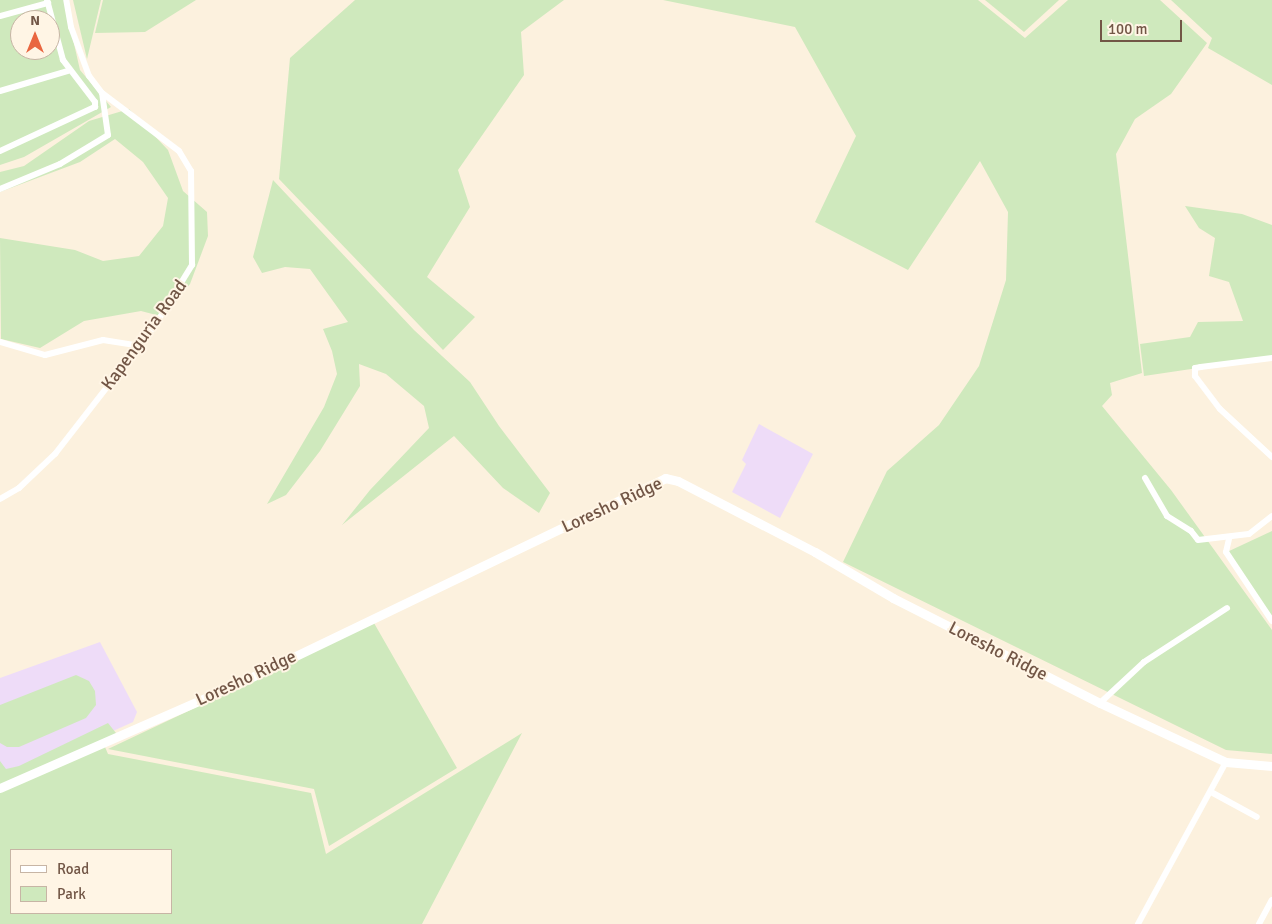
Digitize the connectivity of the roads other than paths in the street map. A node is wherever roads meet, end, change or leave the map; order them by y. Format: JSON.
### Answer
{"nodes":[{"id":1,"x":66,"y":0,"type":"edge"},
{"id":2,"x":47,"y":2,"type":"edge"},
{"id":3,"x":0,"y":16,"type":"edge"},
{"id":4,"x":68,"y":71,"type":"junction"},
{"id":5,"x":0,"y":91,"type":"edge"},
{"id":6,"x":102,"y":93,"type":"junction"},
{"id":7,"x":0,"y":152,"type":"edge"},
{"id":8,"x":0,"y":189,"type":"edge"},
{"id":9,"x":0,"y":342,"type":"edge"},
{"id":10,"x":139,"y":346,"type":"junction"},
{"id":11,"x":1272,"y":358,"type":"edge"},
{"id":12,"x":1272,"y":456,"type":"edge"},
{"id":13,"x":1145,"y":478,"type":"dead end"},
{"id":14,"x":0,"y":498,"type":"edge"},
{"id":15,"x":1272,"y":516,"type":"edge"},
{"id":16,"x":1229,"y":539,"type":"junction"},
{"id":17,"x":1227,"y":608,"type":"dead end"},
{"id":18,"x":1272,"y":621,"type":"edge"},
{"id":19,"x":1100,"y":703,"type":"junction"},
{"id":20,"x":1226,"y":762,"type":"junction"},
{"id":21,"x":1272,"y":766,"type":"edge"},
{"id":22,"x":0,"y":788,"type":"edge"},
{"id":23,"x":1211,"y":792,"type":"junction"},
{"id":24,"x":1257,"y":816,"type":"dead end"},
{"id":25,"x":1272,"y":900,"type":"edge"},
{"id":26,"x":1138,"y":924,"type":"edge"},
{"id":27,"x":1259,"y":924,"type":"edge"}],
"edges":[{"from":1,"to":6,"type":"street","name":"Kapenguria Road"},
{"from":2,"to":3,"type":"street"},
{"from":2,"to":4,"type":"street"},
{"from":4,"to":5,"type":"street"},
{"from":4,"to":7,"type":"street"},
{"from":6,"to":8,"type":"street"},
{"from":6,"to":10,"type":"street","name":"Kapenguria Road"},
{"from":9,"to":10,"type":"street"},
{"from":10,"to":14,"type":"street","name":"Kapenguria Road"},
{"from":11,"to":12,"type":"street"},
{"from":13,"to":16,"type":"street"},
{"from":15,"to":16,"type":"street"},
{"from":16,"to":18,"type":"street"},
{"from":17,"to":19,"type":"street"},
{"from":19,"to":20,"type":"street","name":"Loresho Ridge"},
{"from":19,"to":22,"type":"street","name":"Loresho Ridge"},
{"from":20,"to":21,"type":"street","name":"Loresho Ridge"},
{"from":20,"to":23,"type":"street"},
{"from":23,"to":24,"type":"street"},
{"from":23,"to":26,"type":"street"},
{"from":25,"to":27,"type":"street"}]}
